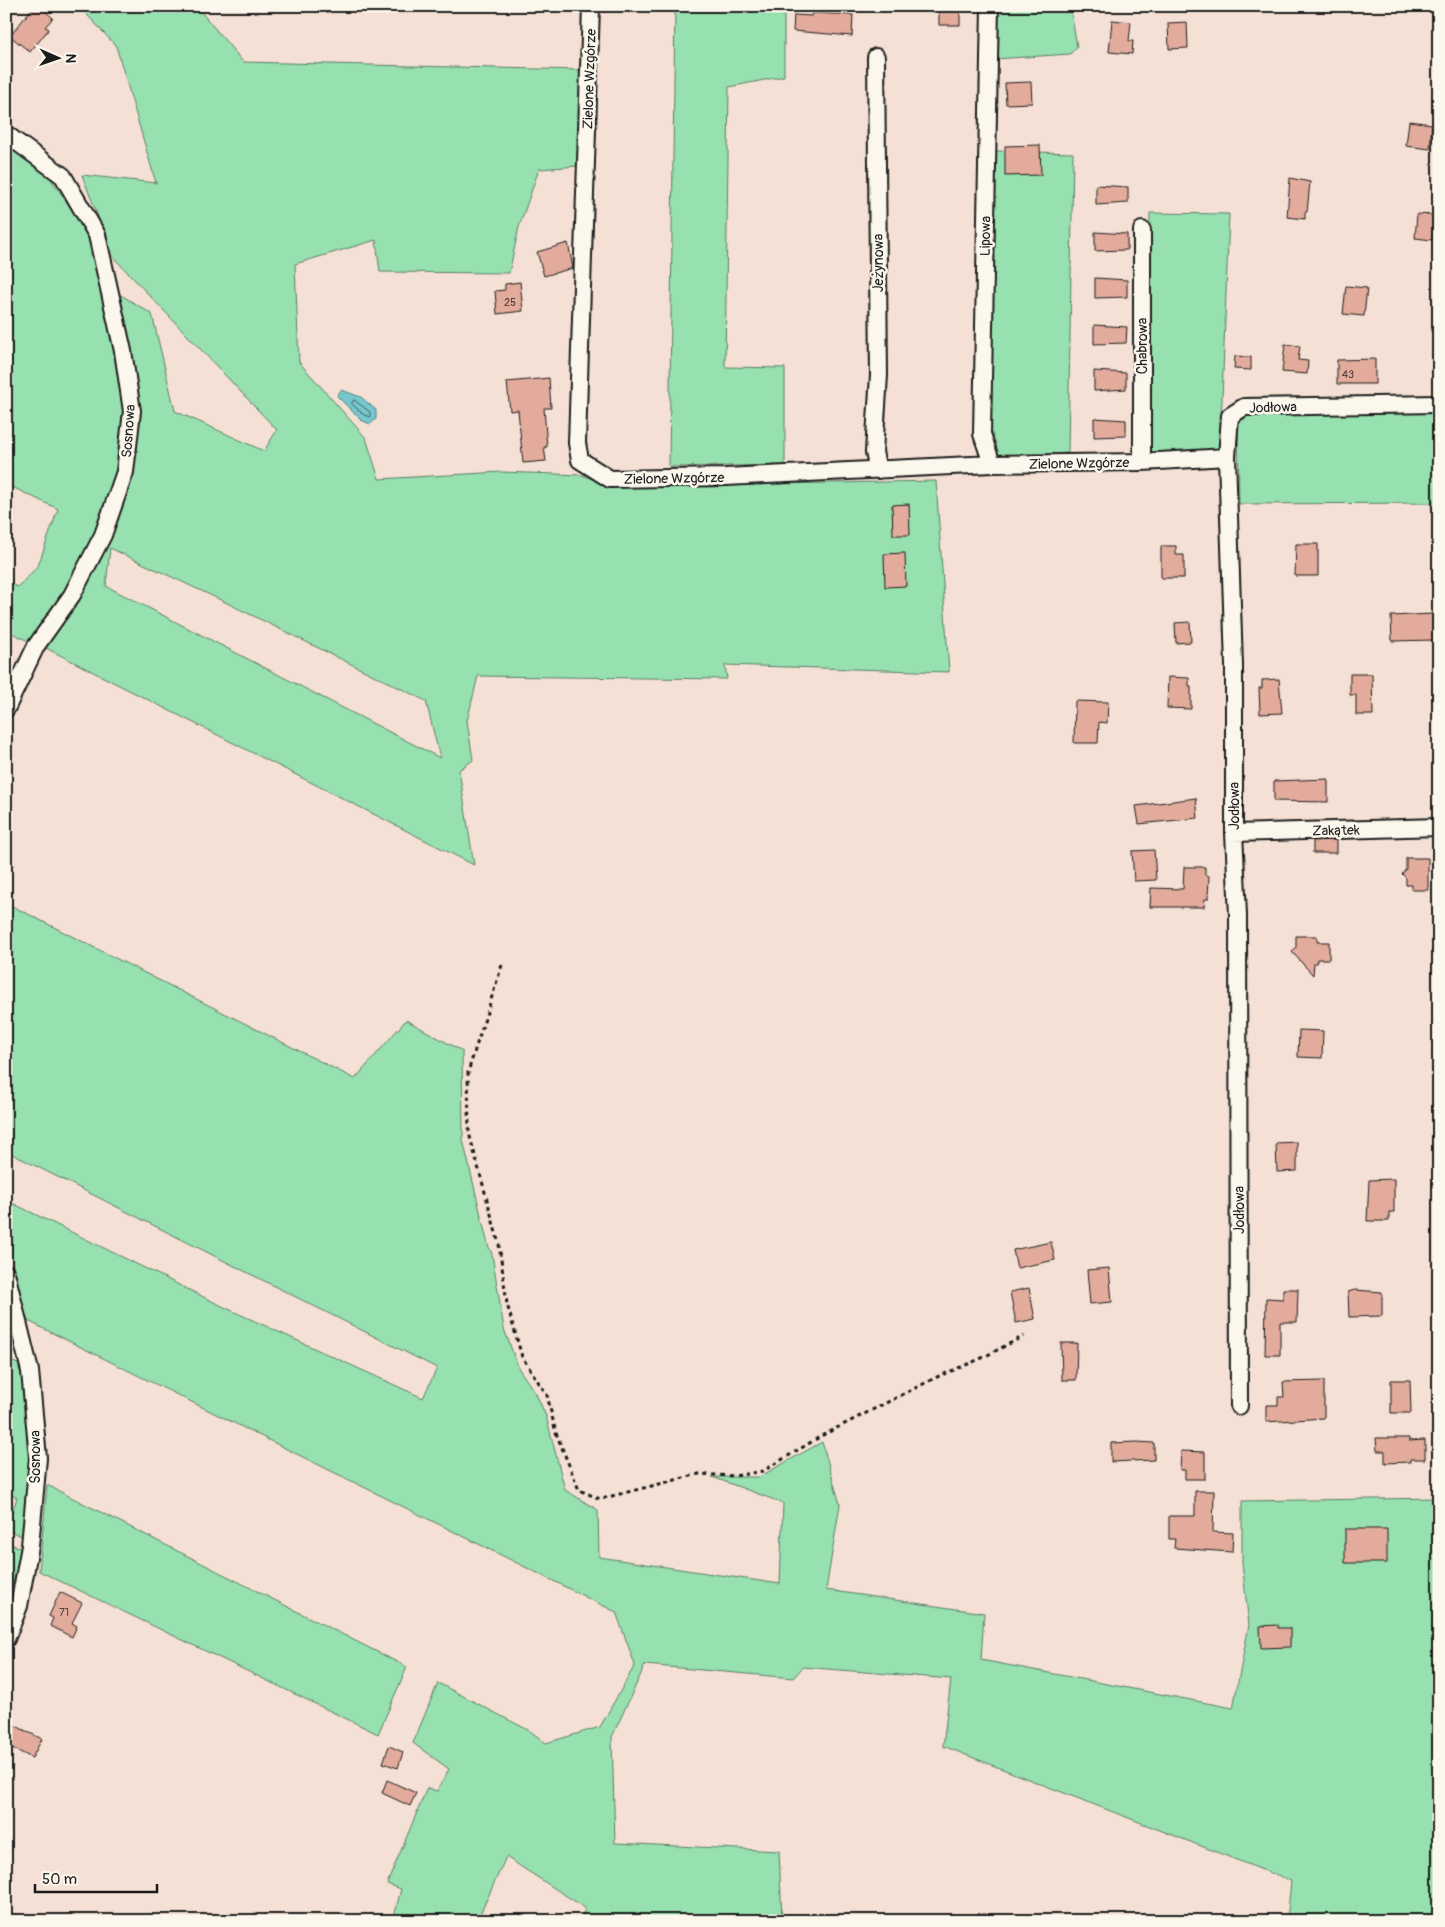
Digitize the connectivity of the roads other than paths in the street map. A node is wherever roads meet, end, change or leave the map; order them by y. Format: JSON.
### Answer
{"nodes":[{"id":1,"x":591,"y":6,"type":"edge"},
{"id":2,"x":990,"y":6,"type":"edge"},
{"id":3,"x":876,"y":57,"type":"dead end"},
{"id":4,"x":6,"y":134,"type":"edge"},
{"id":5,"x":1142,"y":230,"type":"dead end"},
{"id":6,"x":1439,"y":404,"type":"edge"},
{"id":7,"x":1227,"y":457,"type":"junction"},
{"id":8,"x":1142,"y":462,"type":"junction"},
{"id":9,"x":992,"y":464,"type":"junction"},
{"id":10,"x":878,"y":470,"type":"junction"},
{"id":11,"x":6,"y":709,"type":"edge"},
{"id":12,"x":1439,"y":827,"type":"edge"},
{"id":13,"x":1234,"y":833,"type":"junction"},
{"id":14,"x":6,"y":1274,"type":"edge"},
{"id":15,"x":1239,"y":1406,"type":"dead end"},
{"id":16,"x":6,"y":1639,"type":"edge"}],
"edges":[{"from":1,"to":10,"type":"street","name":"Zielone Wzgórze"},
{"from":2,"to":9,"type":"street","name":"Lipowa"},
{"from":3,"to":10,"type":"street","name":"Jeżynowa"},
{"from":4,"to":11,"type":"street","name":"Sosnowa"},
{"from":5,"to":8,"type":"street","name":"Chabrowa"},
{"from":6,"to":7,"type":"street","name":"Jodłowa"},
{"from":7,"to":8,"type":"street","name":"Zielone Wzgórze"},
{"from":7,"to":13,"type":"street","name":"Jodłowa"},
{"from":8,"to":9,"type":"street","name":"Zielone Wzgórze"},
{"from":9,"to":10,"type":"street","name":"Zielone Wzgórze"},
{"from":12,"to":13,"type":"street","name":"Zakątek"},
{"from":13,"to":15,"type":"street","name":"Jodłowa"},
{"from":14,"to":16,"type":"street","name":"Sosnowa"}]}
